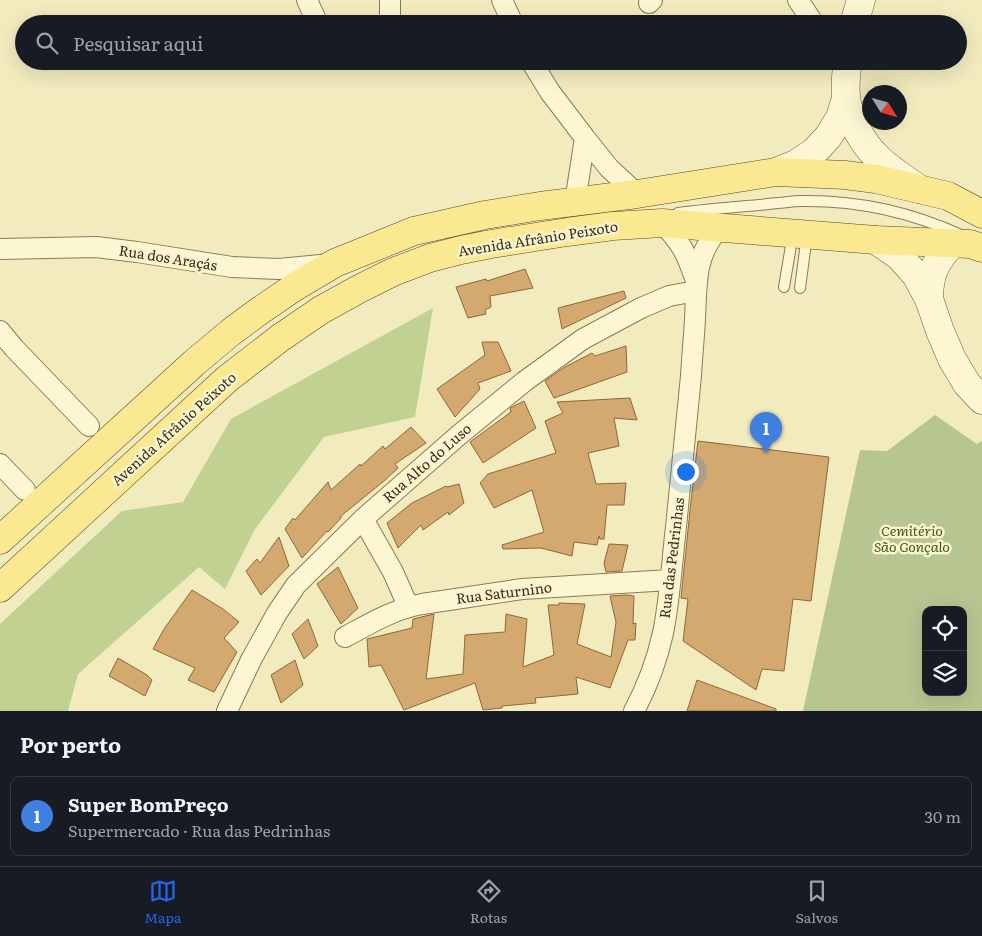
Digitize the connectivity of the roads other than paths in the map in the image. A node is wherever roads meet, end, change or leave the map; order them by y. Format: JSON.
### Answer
{"nodes":[{"id":1,"x":307,"y":0,"type":"edge"},
{"id":2,"x":390,"y":0,"type":"edge"},
{"id":3,"x":502,"y":0,"type":"edge"},
{"id":4,"x":798,"y":0,"type":"edge"},
{"id":5,"x":861,"y":0,"type":"edge"},
{"id":6,"x":314,"y":15,"type":"edge"},
{"id":7,"x":390,"y":15,"type":"edge"},
{"id":8,"x":509,"y":15,"type":"edge"},
{"id":9,"x":808,"y":15,"type":"edge"},
{"id":10,"x":857,"y":15,"type":"edge"},
{"id":11,"x":537,"y":70,"type":"edge"},
{"id":12,"x":845,"y":73,"type":"edge"},
{"id":13,"x":585,"y":138,"type":"junction"},
{"id":14,"x":776,"y":172,"type":"junction"},
{"id":15,"x":919,"y":188,"type":"junction"},
{"id":16,"x":637,"y":194,"type":"junction"},
{"id":17,"x":575,"y":202,"type":"junction"},
{"id":18,"x":982,"y":214,"type":"edge"},
{"id":19,"x":662,"y":223,"type":"junction"},
{"id":20,"x":613,"y":226,"type":"junction"},
{"id":21,"x":720,"y":227,"type":"junction"},
{"id":22,"x":800,"y":234,"type":"junction"},
{"id":23,"x":876,"y":240,"type":"junction"},
{"id":24,"x":952,"y":244,"type":"junction"},
{"id":25,"x":982,"y":247,"type":"edge"},
{"id":26,"x":0,"y":249,"type":"edge"},
{"id":27,"x":336,"y":263,"type":"junction"},
{"id":28,"x":696,"y":286,"type":"junction"},
{"id":29,"x":784,"y":287,"type":"dead end"},
{"id":30,"x":800,"y":288,"type":"dead end"},
{"id":31,"x":929,"y":299,"type":"junction"},
{"id":32,"x":0,"y":331,"type":"edge"},
{"id":33,"x":982,"y":400,"type":"edge"},
{"id":34,"x":89,"y":426,"type":"dead end"},
{"id":35,"x":0,"y":464,"type":"edge"},
{"id":36,"x":25,"y":490,"type":"dead end"},
{"id":37,"x":363,"y":519,"type":"junction"},
{"id":38,"x":0,"y":540,"type":"edge"},
{"id":39,"x":670,"y":580,"type":"junction"},
{"id":40,"x":0,"y":588,"type":"edge"},
{"id":41,"x":408,"y":606,"type":"junction"},
{"id":42,"x":344,"y":637,"type":"dead end"},
{"id":43,"x":227,"y":711,"type":"edge"},
{"id":44,"x":634,"y":711,"type":"edge"}],
"edges":[{"from":1,"to":6,"type":"street"},
{"from":2,"to":7,"type":"street"},
{"from":3,"to":8,"type":"street"},
{"from":4,"to":9,"type":"street"},
{"from":5,"to":10,"type":"main road"},
{"from":11,"to":13,"type":"street"},
{"from":12,"to":14,"type":"main road"},
{"from":12,"to":15,"type":"main road"},
{"from":13,"to":16,"type":"street"},
{"from":13,"to":17,"type":"street"},
{"from":14,"to":15,"type":"main road"},
{"from":14,"to":16,"type":"main road"},
{"from":15,"to":18,"type":"main road"},
{"from":16,"to":17,"type":"main road"},
{"from":17,"to":27,"type":"main road"},
{"from":19,"to":20,"type":"main road","name":"Avenida Afrânio Peixoto"},
{"from":19,"to":21,"type":"main road","name":"Avenida Afrânio Peixoto"},
{"from":19,"to":28,"type":"street","name":"Rua das Pedrinhas"},
{"from":20,"to":25,"type":"lane"},
{"from":20,"to":40,"type":"main road","name":"Avenida Afrânio Peixoto"},
{"from":21,"to":22,"type":"main road","name":"Avenida Afrânio Peixoto"},
{"from":21,"to":28,"type":"street","name":"Rua das Pedrinhas"},
{"from":22,"to":23,"type":"main road","name":"Avenida Afrânio Peixoto"},
{"from":22,"to":29,"type":"lane"},
{"from":22,"to":30,"type":"lane"},
{"from":23,"to":24,"type":"main road","name":"Avenida Afrânio Peixoto"},
{"from":23,"to":31,"type":"main road"},
{"from":24,"to":25,"type":"main road","name":"Avenida Afrânio Peixoto"},
{"from":24,"to":31,"type":"main road"},
{"from":26,"to":27,"type":"street","name":"Rua dos Araçás"},
{"from":27,"to":38,"type":"main road"},
{"from":28,"to":37,"type":"street","name":"Rua Alto do Luso"},
{"from":28,"to":39,"type":"street","name":"Rua das Pedrinhas"},
{"from":31,"to":33,"type":"main road"},
{"from":32,"to":34,"type":"street"},
{"from":35,"to":36,"type":"street"},
{"from":37,"to":41,"type":"street"},
{"from":37,"to":43,"type":"street","name":"Rua Alto do Luso"},
{"from":39,"to":41,"type":"street","name":"Rua Saturnino"},
{"from":39,"to":44,"type":"street","name":"Rua das Pedrinhas"},
{"from":41,"to":42,"type":"street","name":"Rua Saturnino"}]}
